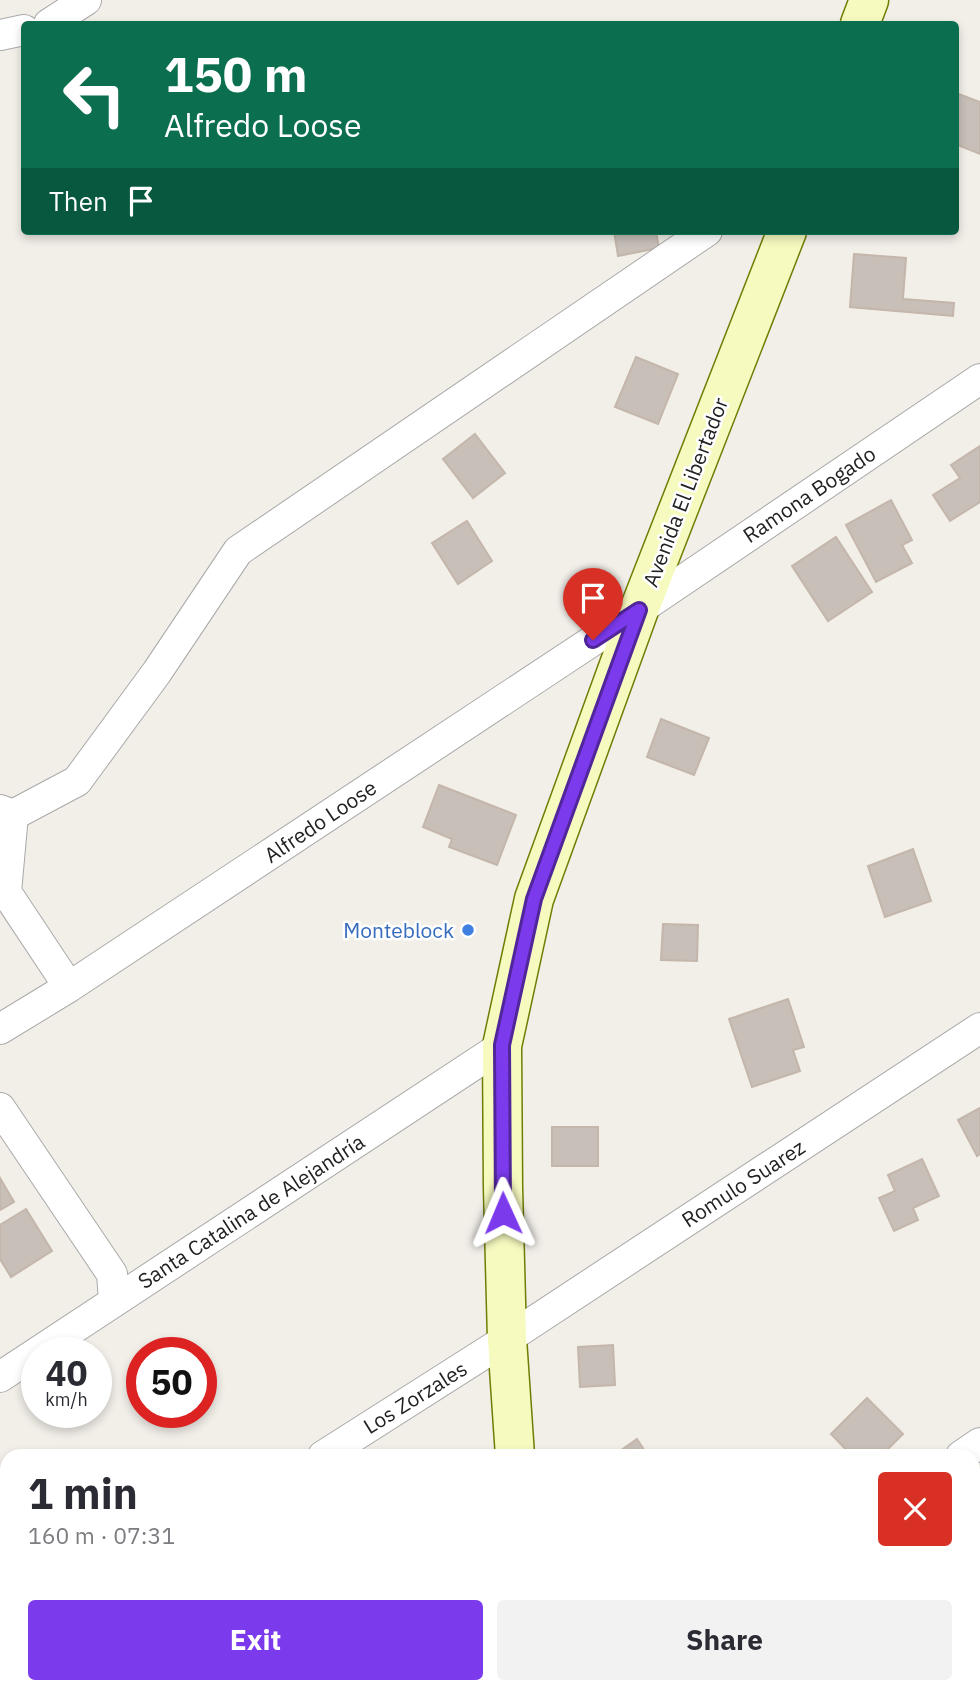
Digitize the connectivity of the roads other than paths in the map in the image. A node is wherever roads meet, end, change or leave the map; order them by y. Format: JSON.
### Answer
{"nodes":[{"id":1,"x":86,"y":0,"type":"edge"},
{"id":2,"x":869,"y":0,"type":"edge"},
{"id":3,"x":53,"y":21,"type":"edge"},
{"id":4,"x":861,"y":21,"type":"edge"},
{"id":5,"x":702,"y":235,"type":"edge"},
{"id":6,"x":785,"y":235,"type":"edge"},
{"id":7,"x":980,"y":379,"type":"edge"},
{"id":8,"x":639,"y":610,"type":"junction"},
{"id":9,"x":6,"y":813,"type":"edge"},
{"id":10,"x":69,"y":987,"type":"junction"},
{"id":11,"x":980,"y":1028,"type":"edge"},
{"id":12,"x":0,"y":1029,"type":"edge"},
{"id":13,"x":502,"y":1045,"type":"junction"},
{"id":14,"x":0,"y":1108,"type":"edge"},
{"id":15,"x":114,"y":1301,"type":"junction"},
{"id":16,"x":507,"y":1339,"type":"junction"},
{"id":17,"x":0,"y":1377,"type":"edge"},
{"id":18,"x":334,"y":1449,"type":"edge"},
{"id":19,"x":514,"y":1449,"type":"edge"}],
"edges":[{"from":1,"to":3,"type":"street"},
{"from":2,"to":4,"type":"main road"},
{"from":5,"to":9,"type":"street"},
{"from":6,"to":8,"type":"main road","name":"Avenida El Libertador"},
{"from":7,"to":8,"type":"street","name":"Ramona Bogado"},
{"from":8,"to":10,"type":"street","name":"Alfredo Loose"},
{"from":8,"to":13,"type":"main road","name":"Avenida El Libertador"},
{"from":9,"to":10,"type":"street"},
{"from":10,"to":12,"type":"street","name":"Alfredo Loose"},
{"from":11,"to":16,"type":"street","name":"Romulo Suarez"},
{"from":13,"to":15,"type":"street","name":"Santa Catalina de Alejandría"},
{"from":13,"to":16,"type":"main road","name":"Avenida El Libertador"},
{"from":14,"to":15,"type":"street"},
{"from":15,"to":17,"type":"street","name":"Santa Catalina de Alejandría"},
{"from":16,"to":18,"type":"street","name":"Los Zorzales"},
{"from":16,"to":19,"type":"main road","name":"Avenida El Libertador"}]}
